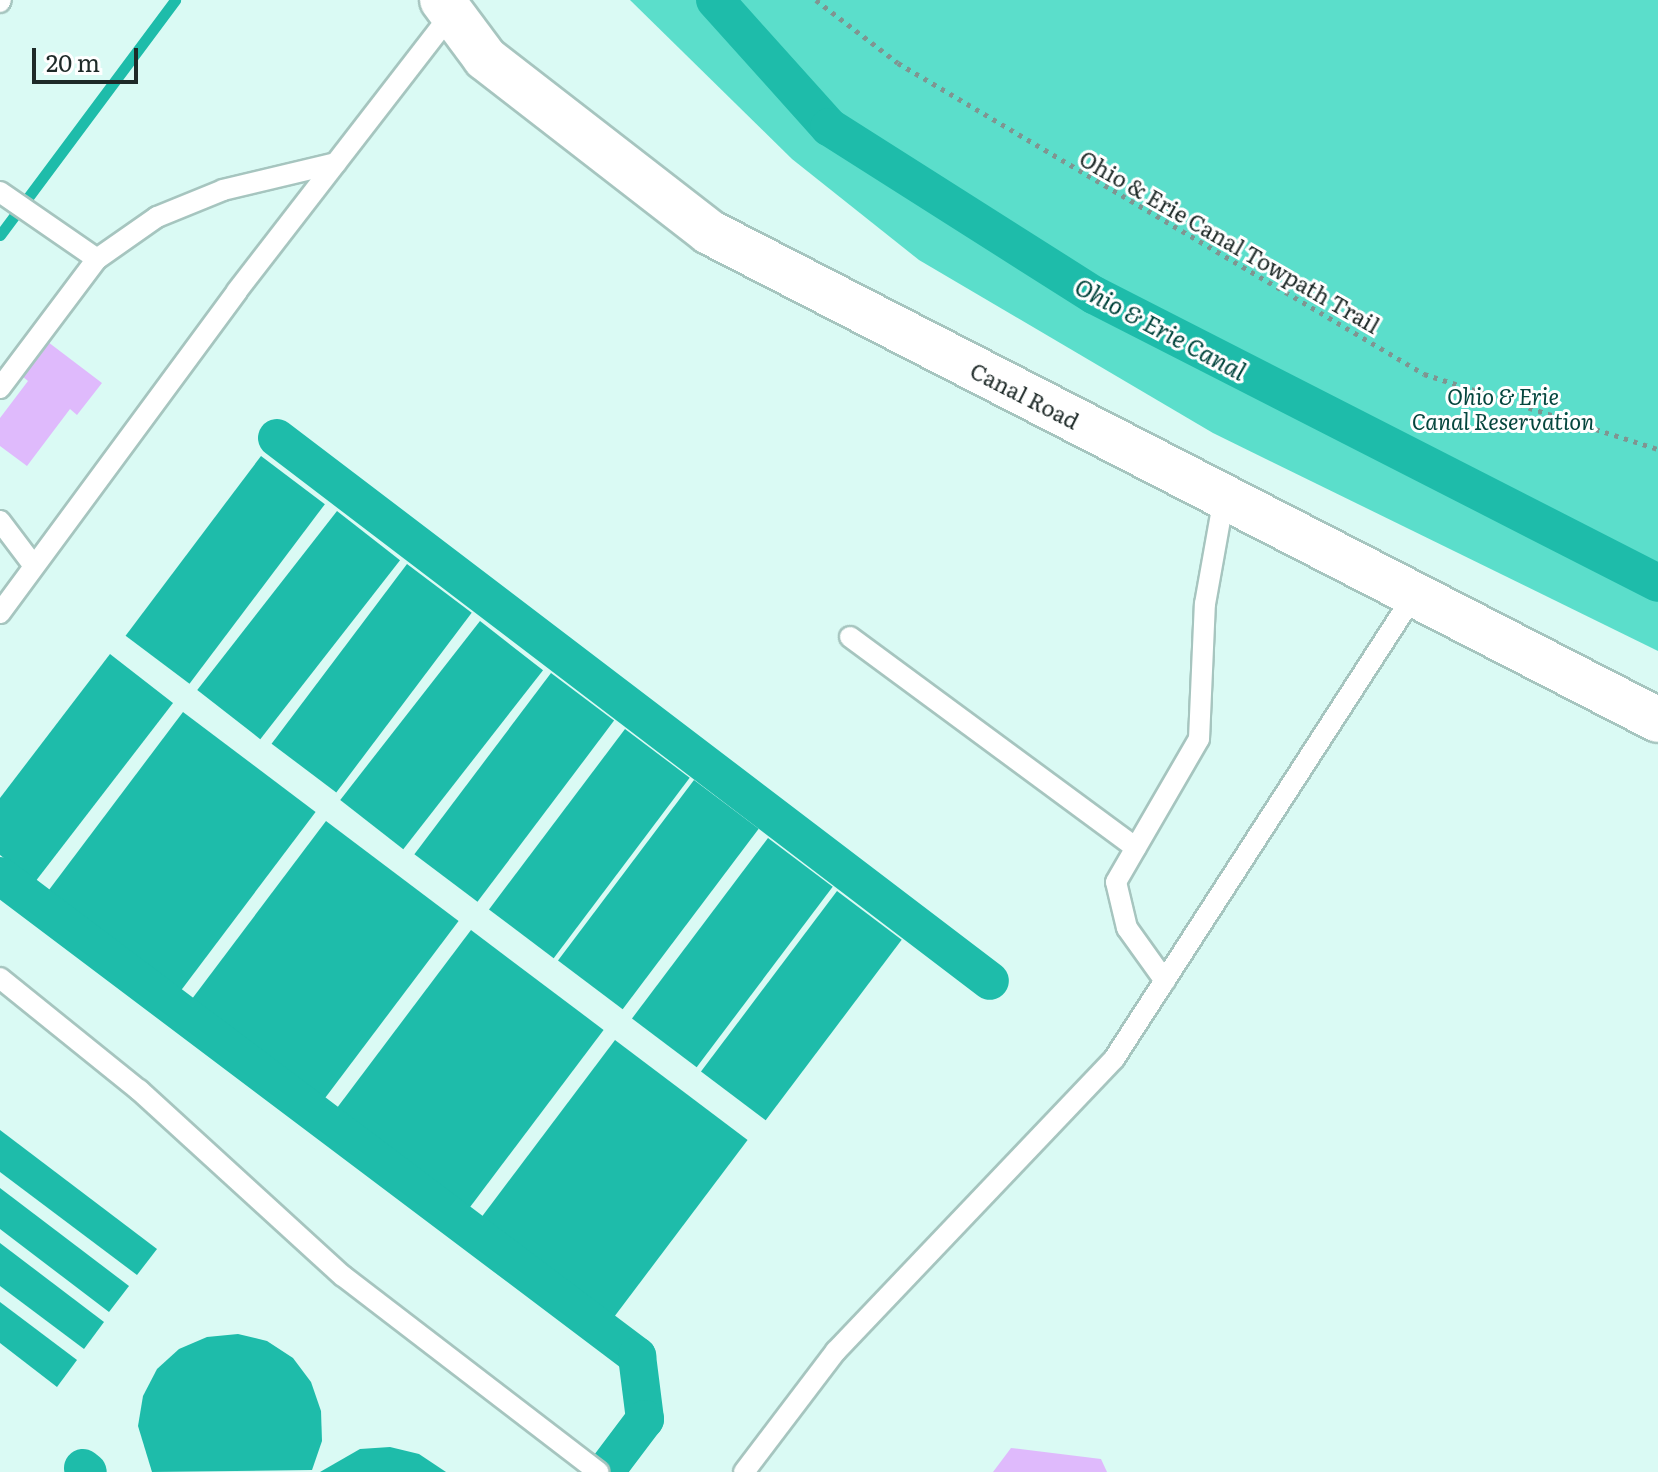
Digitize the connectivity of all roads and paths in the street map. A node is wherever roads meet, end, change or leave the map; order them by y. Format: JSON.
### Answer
{"nodes":[{"id":1,"x":816,"y":0,"type":"edge"},
{"id":2,"x":447,"y":7,"type":"edge"},
{"id":3,"x":336,"y":163,"type":"junction"},
{"id":4,"x":1,"y":193,"type":"edge"},
{"id":5,"x":97,"y":259,"type":"junction"},
{"id":6,"x":0,"y":388,"type":"edge"},
{"id":7,"x":1658,"y":449,"type":"edge"},
{"id":8,"x":1224,"y":497,"type":"junction"},
{"id":9,"x":0,"y":521,"type":"edge"},
{"id":10,"x":34,"y":566,"type":"junction"},
{"id":11,"x":1414,"y":595,"type":"junction"},
{"id":12,"x":0,"y":613,"type":"edge"},
{"id":13,"x":850,"y":637,"type":"dead end"},
{"id":14,"x":1658,"y":720,"type":"edge"},
{"id":15,"x":1136,"y":848,"type":"junction"},
{"id":16,"x":0,"y":978,"type":"edge"},
{"id":17,"x":1165,"y":981,"type":"junction"},
{"id":18,"x":598,"y":1472,"type":"edge"},
{"id":19,"x":744,"y":1472,"type":"edge"}],
"edges":[{"from":1,"to":7,"type":"path","name":"Ohio & Erie Canal Towpath Trail"},
{"from":2,"to":3,"type":"lane"},
{"from":2,"to":8,"type":"street","name":"Canal Road"},
{"from":3,"to":5,"type":"lane"},
{"from":3,"to":10,"type":"lane"},
{"from":4,"to":5,"type":"lane"},
{"from":5,"to":6,"type":"lane"},
{"from":8,"to":11,"type":"street","name":"Canal Road"},
{"from":8,"to":15,"type":"lane"},
{"from":9,"to":10,"type":"lane"},
{"from":10,"to":12,"type":"lane"},
{"from":11,"to":14,"type":"street","name":"Canal Road"},
{"from":11,"to":17,"type":"lane"},
{"from":13,"to":15,"type":"lane"},
{"from":15,"to":17,"type":"lane"},
{"from":16,"to":18,"type":"lane"},
{"from":17,"to":19,"type":"lane"}]}
